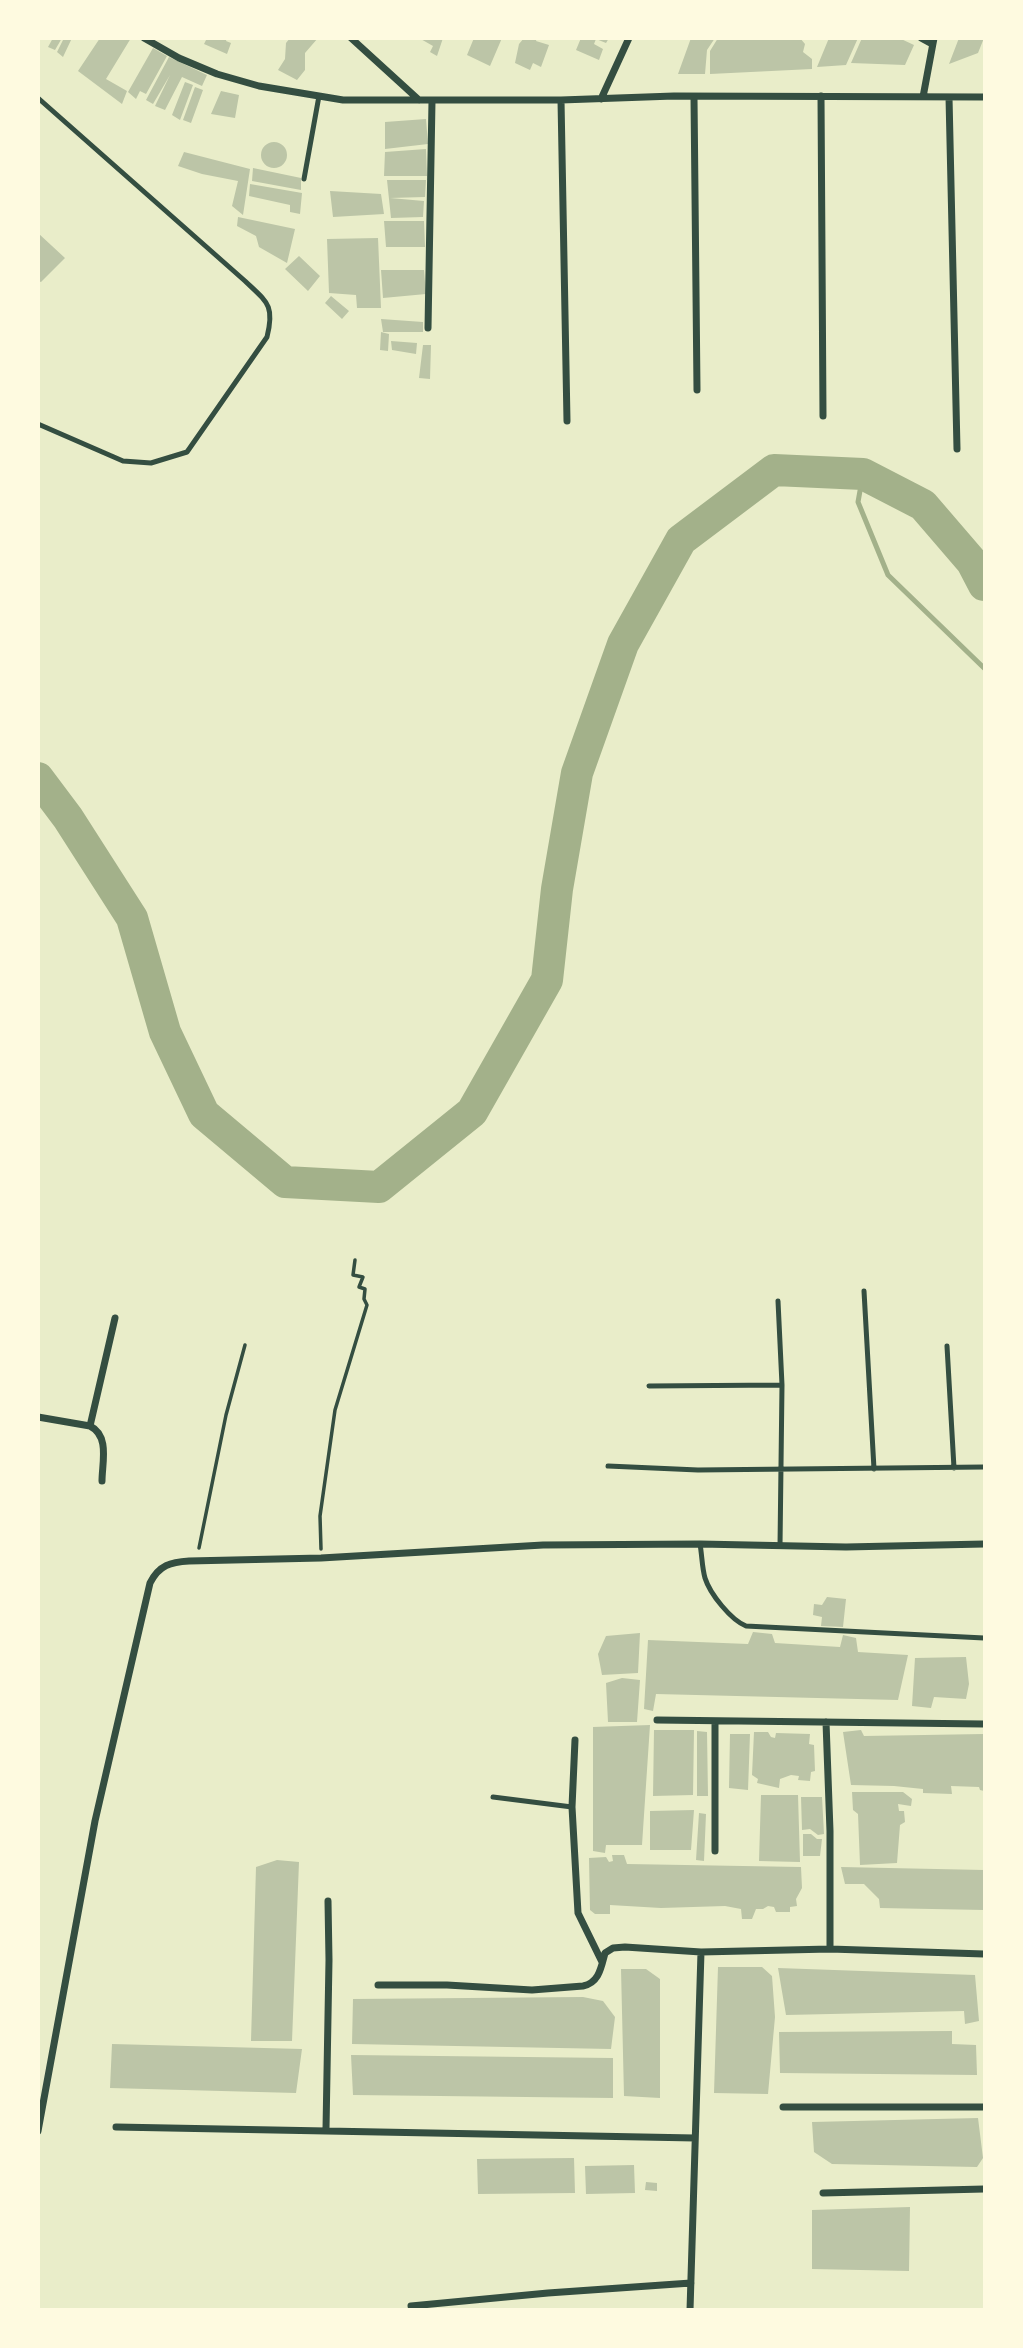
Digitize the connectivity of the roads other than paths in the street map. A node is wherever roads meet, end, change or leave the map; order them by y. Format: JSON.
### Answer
{"nodes":[{"id":1,"x":144,"y":38,"type":"edge"},
{"id":2,"x":351,"y":38,"type":"edge"},
{"id":3,"x":629,"y":38,"type":"edge"},
{"id":4,"x":921,"y":38,"type":"edge"},
{"id":5,"x":933,"y":41,"type":"edge"},
{"id":6,"x":319,"y":96,"type":"junction"},
{"id":7,"x":821,"y":96,"type":"junction"},
{"id":8,"x":694,"y":97,"type":"junction"},
{"id":9,"x":923,"y":97,"type":"junction"},
{"id":10,"x":949,"y":97,"type":"junction"},
{"id":11,"x":985,"y":97,"type":"edge"},
{"id":12,"x":38,"y":98,"type":"edge"},
{"id":13,"x":601,"y":99,"type":"junction"},
{"id":14,"x":419,"y":100,"type":"junction"},
{"id":15,"x":561,"y":100,"type":"junction"},
{"id":16,"x":432,"y":102,"type":"junction"},
{"id":17,"x":304,"y":179,"type":"dead end"},
{"id":18,"x":428,"y":328,"type":"dead end"},
{"id":19,"x":697,"y":390,"type":"dead end"},
{"id":20,"x":823,"y":416,"type":"dead end"},
{"id":21,"x":567,"y":421,"type":"dead end"},
{"id":22,"x":38,"y":424,"type":"edge"},
{"id":23,"x":957,"y":449,"type":"dead end"},
{"id":24,"x":864,"y":1291,"type":"dead end"},
{"id":25,"x":778,"y":1301,"type":"dead end"},
{"id":26,"x":116,"y":1318,"type":"dead end"},
{"id":27,"x":947,"y":1346,"type":"dead end"},
{"id":28,"x":782,"y":1385,"type":"junction"},
{"id":29,"x":649,"y":1386,"type":"dead end"},
{"id":30,"x":38,"y":1417,"type":"edge"},
{"id":31,"x":90,"y":1426,"type":"junction"},
{"id":32,"x":608,"y":1466,"type":"dead end"},
{"id":33,"x":985,"y":1467,"type":"edge"},
{"id":34,"x":954,"y":1468,"type":"junction"},
{"id":35,"x":781,"y":1469,"type":"junction"},
{"id":36,"x":874,"y":1469,"type":"junction"},
{"id":37,"x":102,"y":1481,"type":"dead end"},
{"id":38,"x":700,"y":1544,"type":"junction"},
{"id":39,"x":985,"y":1544,"type":"edge"},
{"id":40,"x":780,"y":1546,"type":"junction"},
{"id":41,"x":985,"y":1638,"type":"edge"},
{"id":42,"x":657,"y":1720,"type":"dead end"},
{"id":43,"x":715,"y":1722,"type":"junction"},
{"id":44,"x":826,"y":1722,"type":"junction"},
{"id":45,"x":985,"y":1724,"type":"edge"},
{"id":46,"x":575,"y":1740,"type":"dead end"},
{"id":47,"x":493,"y":1797,"type":"dead end"},
{"id":48,"x":572,"y":1807,"type":"junction"},
{"id":49,"x":715,"y":1851,"type":"dead end"},
{"id":50,"x":328,"y":1901,"type":"dead end"},
{"id":51,"x":830,"y":1949,"type":"junction"},
{"id":52,"x":701,"y":1952,"type":"junction"},
{"id":53,"x":985,"y":1954,"type":"edge"},
{"id":54,"x":603,"y":1963,"type":"junction"},
{"id":55,"x":378,"y":1985,"type":"dead end"},
{"id":56,"x":783,"y":2107,"type":"dead end"},
{"id":57,"x":985,"y":2107,"type":"edge"},
{"id":58,"x":116,"y":2127,"type":"dead end"},
{"id":59,"x":326,"y":2129,"type":"junction"},
{"id":60,"x":38,"y":2131,"type":"edge"},
{"id":61,"x":695,"y":2138,"type":"junction"},
{"id":62,"x":985,"y":2189,"type":"edge"},
{"id":63,"x":823,"y":2193,"type":"dead end"},
{"id":64,"x":691,"y":2283,"type":"junction"},
{"id":65,"x":411,"y":2306,"type":"dead end"},
{"id":66,"x":690,"y":2309,"type":"edge"}],
"edges":[{"from":1,"to":6,"type":"street"},
{"from":2,"to":14,"type":"street"},
{"from":3,"to":13,"type":"street"},
{"from":4,"to":5,"type":"street"},
{"from":5,"to":9,"type":"street"},
{"from":6,"to":14,"type":"street"},
{"from":6,"to":17,"type":"lane"},
{"from":7,"to":8,"type":"street"},
{"from":7,"to":9,"type":"street"},
{"from":7,"to":20,"type":"street"},
{"from":8,"to":13,"type":"street"},
{"from":8,"to":19,"type":"street"},
{"from":9,"to":10,"type":"street"},
{"from":10,"to":11,"type":"street"},
{"from":10,"to":23,"type":"street"},
{"from":12,"to":22,"type":"lane"},
{"from":13,"to":15,"type":"street"},
{"from":14,"to":16,"type":"street"},
{"from":15,"to":16,"type":"street"},
{"from":15,"to":21,"type":"street"},
{"from":16,"to":18,"type":"street"},
{"from":24,"to":36,"type":"lane"},
{"from":25,"to":28,"type":"lane"},
{"from":26,"to":31,"type":"street"},
{"from":27,"to":34,"type":"lane"},
{"from":28,"to":29,"type":"lane"},
{"from":28,"to":35,"type":"lane"},
{"from":30,"to":31,"type":"street"},
{"from":31,"to":37,"type":"street"},
{"from":32,"to":35,"type":"lane"},
{"from":33,"to":34,"type":"lane"},
{"from":34,"to":36,"type":"lane"},
{"from":35,"to":36,"type":"lane"},
{"from":35,"to":40,"type":"lane"},
{"from":38,"to":40,"type":"street"},
{"from":38,"to":41,"type":"lane"},
{"from":38,"to":60,"type":"street"},
{"from":39,"to":40,"type":"street"},
{"from":42,"to":43,"type":"street"},
{"from":43,"to":44,"type":"street"},
{"from":43,"to":49,"type":"street"},
{"from":44,"to":45,"type":"street"},
{"from":44,"to":51,"type":"street"},
{"from":46,"to":48,"type":"street"},
{"from":47,"to":48,"type":"lane"},
{"from":48,"to":54,"type":"street"},
{"from":50,"to":59,"type":"street"},
{"from":51,"to":52,"type":"street"},
{"from":51,"to":53,"type":"street"},
{"from":52,"to":54,"type":"street"},
{"from":52,"to":61,"type":"street"},
{"from":54,"to":55,"type":"street"},
{"from":56,"to":57,"type":"street"},
{"from":58,"to":59,"type":"street"},
{"from":59,"to":61,"type":"street"},
{"from":61,"to":64,"type":"street"},
{"from":62,"to":63,"type":"street"},
{"from":64,"to":65,"type":"street"},
{"from":64,"to":66,"type":"street"}]}
